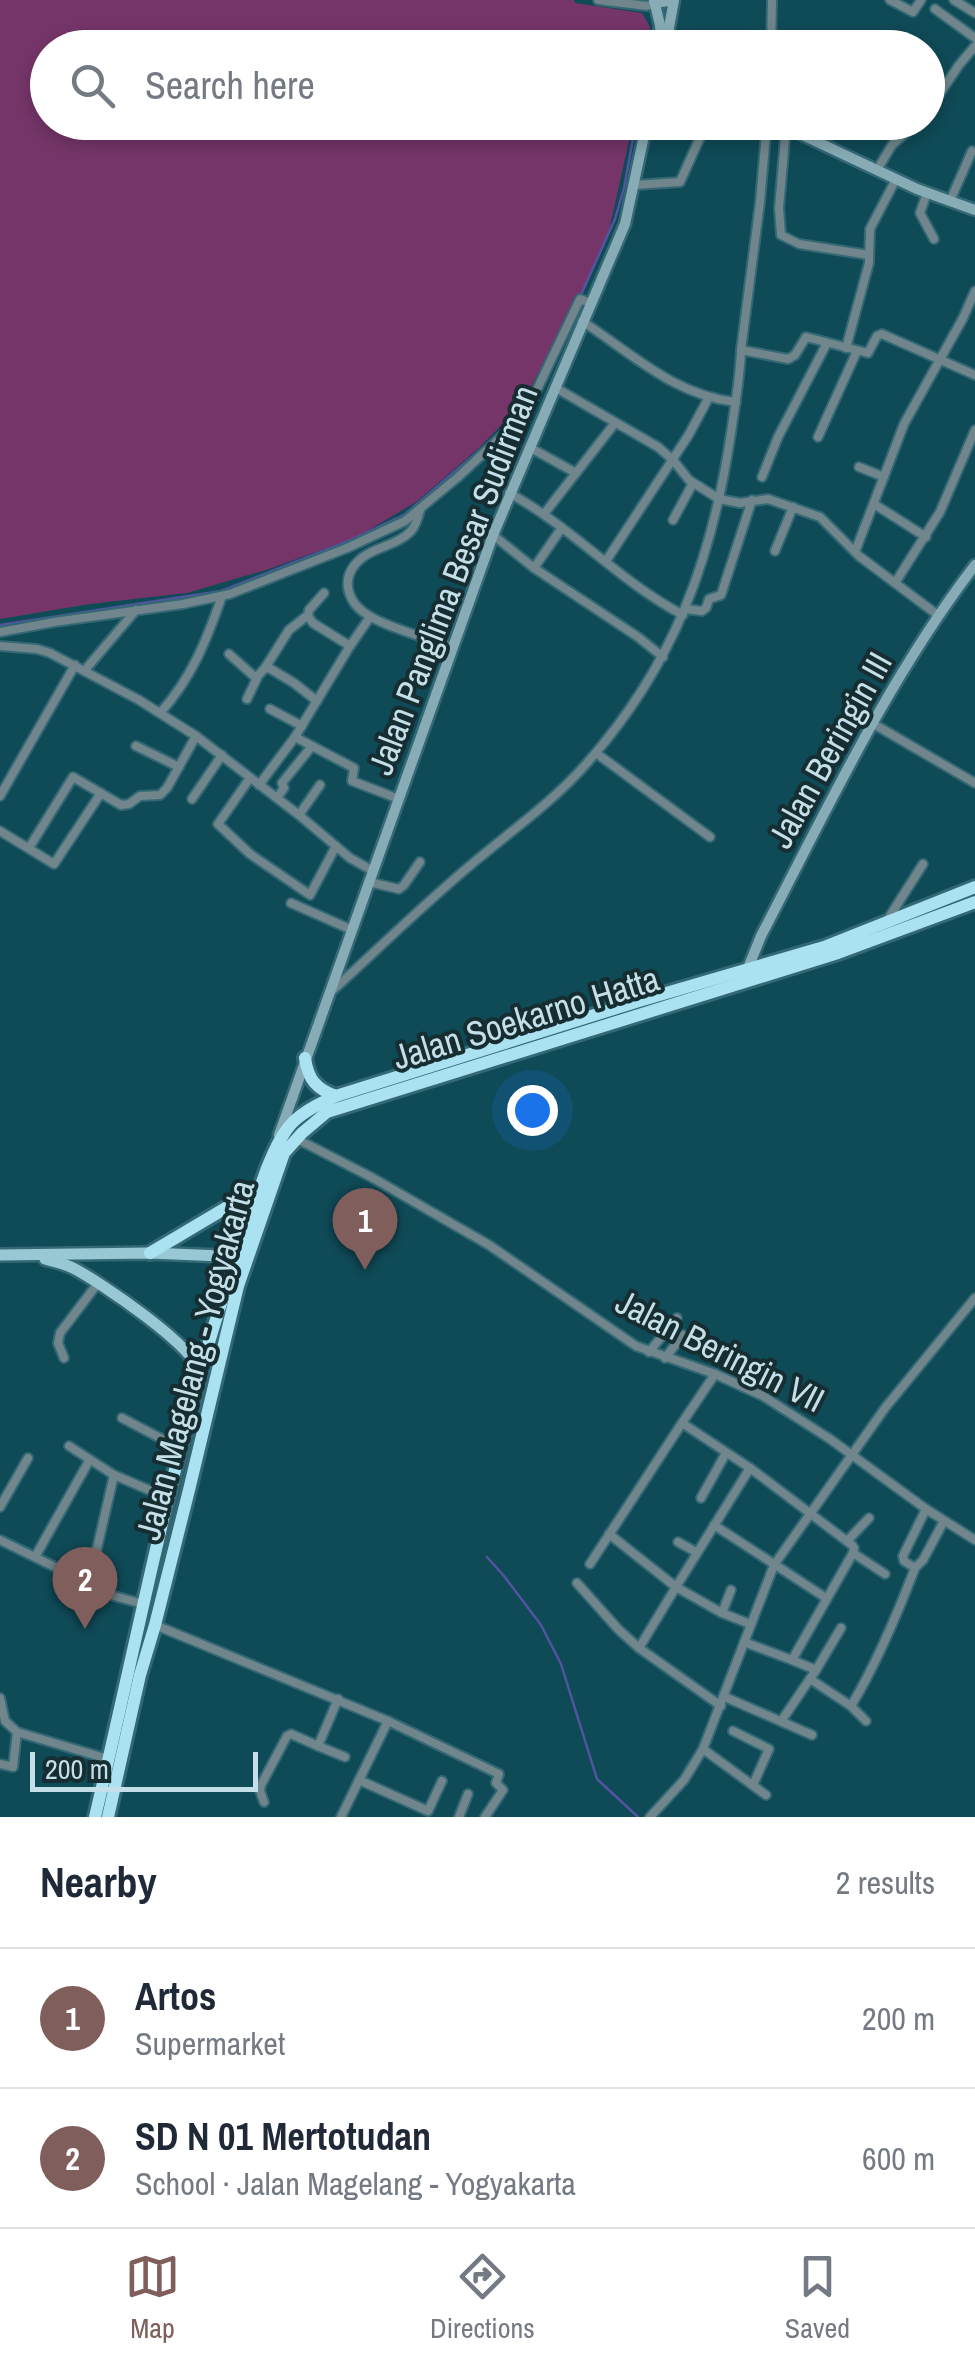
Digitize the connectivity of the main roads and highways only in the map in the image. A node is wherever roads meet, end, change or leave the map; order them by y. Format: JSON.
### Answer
{"nodes":[{"id":1,"x":674,"y":0,"type":"edge"},
{"id":2,"x":654,"y":1,"type":"edge"},
{"id":3,"x":660,"y":30,"type":"edge"},
{"id":4,"x":669,"y":30,"type":"edge"},
{"id":5,"x":643,"y":140,"type":"edge"},
{"id":6,"x":812,"y":140,"type":"edge"},
{"id":7,"x":975,"y":210,"type":"edge"},
{"id":8,"x":975,"y":565,"type":"edge"},
{"id":9,"x":975,"y":887,"type":"edge"},
{"id":10,"x":975,"y":902,"type":"edge"},
{"id":11,"x":745,"y":976,"type":"junction"},
{"id":12,"x":494,"y":1053,"type":"junction"},
{"id":13,"x":305,"y":1058,"type":"junction"},
{"id":14,"x":296,"y":1088,"type":"junction"},
{"id":15,"x":336,"y":1096,"type":"junction"},
{"id":16,"x":306,"y":1109,"type":"junction"},
{"id":17,"x":327,"y":1112,"type":"junction"},
{"id":18,"x":294,"y":1119,"type":"junction"},
{"id":19,"x":288,"y":1134,"type":"junction"},
{"id":20,"x":280,"y":1150,"type":"junction"},
{"id":21,"x":260,"y":1187,"type":"junction"},
{"id":22,"x":90,"y":1253,"type":"junction"},
{"id":23,"x":150,"y":1253,"type":"junction"},
{"id":24,"x":37,"y":1256,"type":"junction"},
{"id":25,"x":2,"y":1258,"type":"edge"},
{"id":26,"x":241,"y":1262,"type":"junction"},
{"id":27,"x":93,"y":1280,"type":"junction"},
{"id":28,"x":224,"y":1341,"type":"junction"},
{"id":29,"x":186,"y":1350,"type":"junction"},
{"id":30,"x":205,"y":1358,"type":"junction"},
{"id":31,"x":199,"y":1382,"type":"junction"},
{"id":32,"x":95,"y":1817,"type":"edge"},
{"id":33,"x":108,"y":1817,"type":"edge"}],
"edges":[{"from":1,"to":2,"type":"main road"},
{"from":1,"to":4,"type":"main road"},
{"from":2,"to":3,"type":"main road"},
{"from":5,"to":13,"type":"main road","name":"Jalan Panglima Besar Sudirman"},
{"from":6,"to":7,"type":"main road"},
{"from":8,"to":11,"type":"main road","name":"Jalan Beringin III"},
{"from":9,"to":11,"type":"highway","name":"Jalan Soekarno Hatta"},
{"from":10,"to":11,"type":"highway","name":"Jalan Soekarno Hatta"},
{"from":11,"to":12,"type":"highway","name":"Jalan Soekarno Hatta"},
{"from":12,"to":15,"type":"highway","name":"Jalan Soekarno Hatta"},
{"from":12,"to":17,"type":"highway","name":"Jalan Soekarno Hatta"},
{"from":13,"to":14,"type":"main road","name":"Jalan Panglima Besar Sudirman"},
{"from":13,"to":15,"type":"highway"},
{"from":14,"to":16,"type":"main road"},
{"from":14,"to":18,"type":"main road"},
{"from":14,"to":19,"type":"main road"},
{"from":15,"to":16,"type":"highway","name":"Jalan Soekarno Hatta"},
{"from":16,"to":17,"type":"main road"},
{"from":16,"to":18,"type":"highway","name":"Jalan Soekarno Hatta"},
{"from":17,"to":19,"type":"highway"},
{"from":18,"to":19,"type":"highway","name":"Jalan Soekarno Hatta"},
{"from":19,"to":20,"type":"highway"},
{"from":20,"to":21,"type":"highway","name":"Jalan Magelang - Yogyakarta"},
{"from":20,"to":26,"type":"highway","name":"Jalan Magelang - Yogyakarta"},
{"from":21,"to":23,"type":"highway"},
{"from":21,"to":26,"type":"highway","name":"Jalan Magelang - Yogyakarta"},
{"from":22,"to":23,"type":"main road"},
{"from":22,"to":24,"type":"main road"},
{"from":22,"to":27,"type":"main road"},
{"from":23,"to":26,"type":"main road"},
{"from":24,"to":25,"type":"main road"},
{"from":24,"to":27,"type":"main road"},
{"from":26,"to":28,"type":"highway","name":"Jalan Magelang - Yogyakarta"},
{"from":26,"to":30,"type":"highway","name":"Jalan Magelang - Yogyakarta"},
{"from":27,"to":29,"type":"main road"},
{"from":28,"to":30,"type":"main road"},
{"from":28,"to":33,"type":"highway","name":"Jalan Magelang - Yogyakarta"},
{"from":29,"to":30,"type":"main road"},
{"from":29,"to":31,"type":"main road"},
{"from":30,"to":31,"type":"highway","name":"Jalan Magelang - Yogyakarta"},
{"from":31,"to":32,"type":"highway","name":"Jalan Magelang - Yogyakarta"}]}
